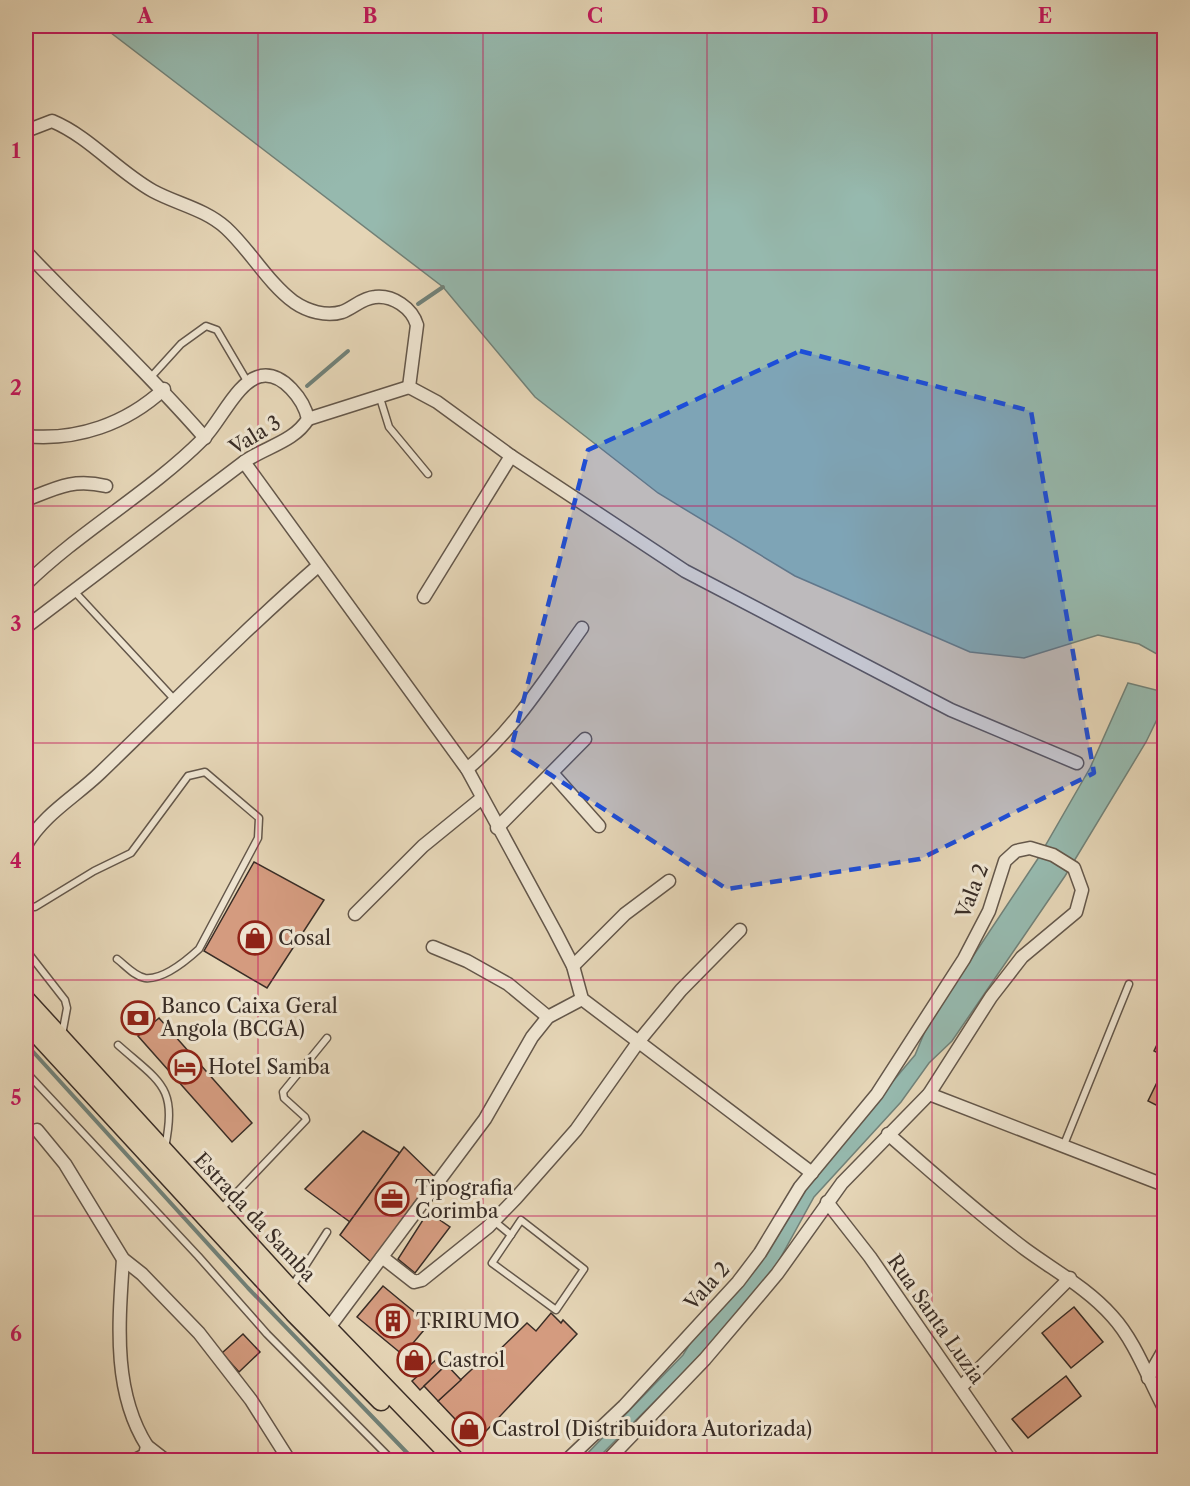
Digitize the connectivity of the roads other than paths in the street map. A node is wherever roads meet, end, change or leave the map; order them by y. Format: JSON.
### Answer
{"nodes":[{"id":1,"x":26,"y":131,"type":"edge"},
{"id":2,"x":27,"y":253,"type":"dead end"},
{"id":3,"x":151,"y":377,"type":"junction"},
{"id":4,"x":247,"y":381,"type":"junction"},
{"id":5,"x":409,"y":387,"type":"junction"},
{"id":6,"x":164,"y":389,"type":"junction"},
{"id":7,"x":380,"y":398,"type":"junction"},
{"id":8,"x":307,"y":414,"type":"junction"},
{"id":9,"x":26,"y":436,"type":"edge"},
{"id":10,"x":205,"y":438,"type":"junction"},
{"id":11,"x":511,"y":456,"type":"junction"},
{"id":12,"x":244,"y":462,"type":"junction"},
{"id":13,"x":428,"y":474,"type":"dead end"},
{"id":14,"x":106,"y":486,"type":"dead end"},
{"id":15,"x":26,"y":500,"type":"edge"},
{"id":16,"x":318,"y":566,"type":"junction"},
{"id":17,"x":26,"y":584,"type":"edge"},
{"id":18,"x":74,"y":591,"type":"junction"},
{"id":19,"x":424,"y":597,"type":"dead end"},
{"id":20,"x":26,"y":627,"type":"edge"},
{"id":21,"x":582,"y":628,"type":"dead end"},
{"id":22,"x":174,"y":699,"type":"junction"},
{"id":23,"x":585,"y":739,"type":"dead end"},
{"id":24,"x":1077,"y":763,"type":"dead end"},
{"id":25,"x":467,"y":769,"type":"junction"},
{"id":26,"x":552,"y":773,"type":"junction"},
{"id":27,"x":482,"y":798,"type":"junction"},
{"id":28,"x":599,"y":826,"type":"dead end"},
{"id":29,"x":497,"y":828,"type":"junction"},
{"id":30,"x":26,"y":844,"type":"edge"},
{"id":31,"x":669,"y":881,"type":"dead end"},
{"id":32,"x":26,"y":905,"type":"edge"},
{"id":33,"x":355,"y":914,"type":"dead end"},
{"id":34,"x":740,"y":930,"type":"dead end"},
{"id":35,"x":433,"y":947,"type":"dead end"},
{"id":36,"x":26,"y":950,"type":"edge"},
{"id":37,"x":117,"y":959,"type":"dead end"},
{"id":38,"x":573,"y":966,"type":"junction"},
{"id":39,"x":1129,"y":984,"type":"dead end"},
{"id":40,"x":582,"y":999,"type":"junction"},
{"id":41,"x":26,"y":1000,"type":"edge"},
{"id":42,"x":548,"y":1017,"type":"junction"},
{"id":43,"x":26,"y":1022,"type":"edge"},
{"id":44,"x":61,"y":1038,"type":"junction"},
{"id":45,"x":327,"y":1038,"type":"dead end"},
{"id":46,"x":639,"y":1041,"type":"junction"},
{"id":47,"x":118,"y":1045,"type":"dead end"},
{"id":48,"x":26,"y":1072,"type":"edge"},
{"id":49,"x":929,"y":1094,"type":"junction"},
{"id":50,"x":37,"y":1130,"type":"dead end"},
{"id":51,"x":888,"y":1134,"type":"junction"},
{"id":52,"x":1063,"y":1147,"type":"junction"},
{"id":53,"x":165,"y":1152,"type":"junction"},
{"id":54,"x":812,"y":1173,"type":"junction"},
{"id":55,"x":1164,"y":1185,"type":"edge"},
{"id":56,"x":827,"y":1202,"type":"junction"},
{"id":57,"x":219,"y":1211,"type":"junction"},
{"id":58,"x":494,"y":1221,"type":"junction"},
{"id":59,"x":327,"y":1232,"type":"dead end"},
{"id":60,"x":511,"y":1235,"type":"junction"},
{"id":61,"x":382,"y":1257,"type":"junction"},
{"id":62,"x":123,"y":1259,"type":"junction"},
{"id":63,"x":1070,"y":1278,"type":"junction"},
{"id":64,"x":291,"y":1289,"type":"junction"},
{"id":65,"x":328,"y":1329,"type":"junction"},
{"id":66,"x":1164,"y":1350,"type":"edge"},
{"id":67,"x":1148,"y":1377,"type":"junction"},
{"id":68,"x":960,"y":1387,"type":"junction"},
{"id":69,"x":1164,"y":1408,"type":"edge"},
{"id":70,"x":147,"y":1446,"type":"junction"},
{"id":71,"x":135,"y":1461,"type":"edge"},
{"id":72,"x":165,"y":1461,"type":"edge"},
{"id":73,"x":290,"y":1461,"type":"edge"},
{"id":74,"x":392,"y":1461,"type":"edge"},
{"id":75,"x":439,"y":1461,"type":"edge"},
{"id":76,"x":455,"y":1461,"type":"edge"},
{"id":77,"x":567,"y":1461,"type":"edge"},
{"id":78,"x":608,"y":1461,"type":"edge"},
{"id":79,"x":1010,"y":1461,"type":"edge"}],
"edges":[{"from":1,"to":5,"type":"street"},
{"from":2,"to":3,"type":"street"},
{"from":3,"to":4,"type":"lane"},
{"from":3,"to":6,"type":"street"},
{"from":4,"to":8,"type":"street","name":"Vala 3"},
{"from":4,"to":10,"type":"street","name":"Vala 3"},
{"from":5,"to":7,"type":"street"},
{"from":5,"to":11,"type":"street"},
{"from":6,"to":9,"type":"street"},
{"from":6,"to":10,"type":"street"},
{"from":7,"to":8,"type":"street"},
{"from":7,"to":13,"type":"lane"},
{"from":8,"to":12,"type":"street","name":"Vala 3"},
{"from":10,"to":17,"type":"street","name":"Vala 3"},
{"from":11,"to":19,"type":"street"},
{"from":11,"to":24,"type":"street"},
{"from":12,"to":16,"type":"street"},
{"from":12,"to":18,"type":"street","name":"Vala 3"},
{"from":14,"to":15,"type":"street"},
{"from":16,"to":22,"type":"street"},
{"from":16,"to":25,"type":"street"},
{"from":18,"to":20,"type":"street","name":"Vala 3"},
{"from":18,"to":22,"type":"lane"},
{"from":21,"to":25,"type":"street"},
{"from":22,"to":30,"type":"street"},
{"from":23,"to":26,"type":"street"},
{"from":25,"to":27,"type":"street"},
{"from":26,"to":28,"type":"street"},
{"from":26,"to":29,"type":"street"},
{"from":27,"to":29,"type":"street"},
{"from":27,"to":33,"type":"street"},
{"from":29,"to":38,"type":"street"},
{"from":31,"to":38,"type":"street"},
{"from":32,"to":37,"type":"lane"},
{"from":34,"to":46,"type":"street"},
{"from":35,"to":42,"type":"street"},
{"from":36,"to":44,"type":"lane"},
{"from":38,"to":40,"type":"street"},
{"from":39,"to":52,"type":"lane"},
{"from":40,"to":42,"type":"street"},
{"from":40,"to":46,"type":"street"},
{"from":41,"to":44,"type":"main road","name":"Estrada da Samba"},
{"from":42,"to":61,"type":"street"},
{"from":43,"to":75,"type":"main road","name":"Estrada da Samba"},
{"from":44,"to":53,"type":"main road","name":"Estrada da Samba"},
{"from":45,"to":57,"type":"lane"},
{"from":46,"to":54,"type":"street"},
{"from":46,"to":58,"type":"street"},
{"from":47,"to":53,"type":"lane"},
{"from":48,"to":74,"type":"lane"},
{"from":49,"to":51,"type":"street","name":"Vala 2"},
{"from":49,"to":52,"type":"street"},
{"from":49,"to":54,"type":"street","name":"Vala 2"},
{"from":50,"to":62,"type":"street"},
{"from":51,"to":56,"type":"street","name":"Vala 2"},
{"from":51,"to":63,"type":"street"},
{"from":52,"to":55,"type":"street"},
{"from":53,"to":57,"type":"main road","name":"Estrada da Samba"},
{"from":54,"to":77,"type":"street","name":"Vala 2"},
{"from":56,"to":68,"type":"street","name":"Rua Santa Luzia"},
{"from":56,"to":78,"type":"street","name":"Vala 2"},
{"from":57,"to":64,"type":"main road","name":"Estrada da Samba"},
{"from":58,"to":60,"type":"lane"},
{"from":58,"to":61,"type":"street"},
{"from":59,"to":64,"type":"lane"},
{"from":60,"to":60,"type":"lane"},
{"from":61,"to":65,"type":"street"},
{"from":62,"to":70,"type":"street"},
{"from":62,"to":73,"type":"street"},
{"from":63,"to":67,"type":"street"},
{"from":63,"to":68,"type":"street"},
{"from":64,"to":65,"type":"main road","name":"Estrada da Samba"},
{"from":65,"to":76,"type":"main road","name":"Estrada da Samba"},
{"from":66,"to":67,"type":"street"},
{"from":67,"to":69,"type":"street"},
{"from":68,"to":79,"type":"street","name":"Rua Santa Luzia"},
{"from":70,"to":71,"type":"street"},
{"from":70,"to":72,"type":"street"}]}
